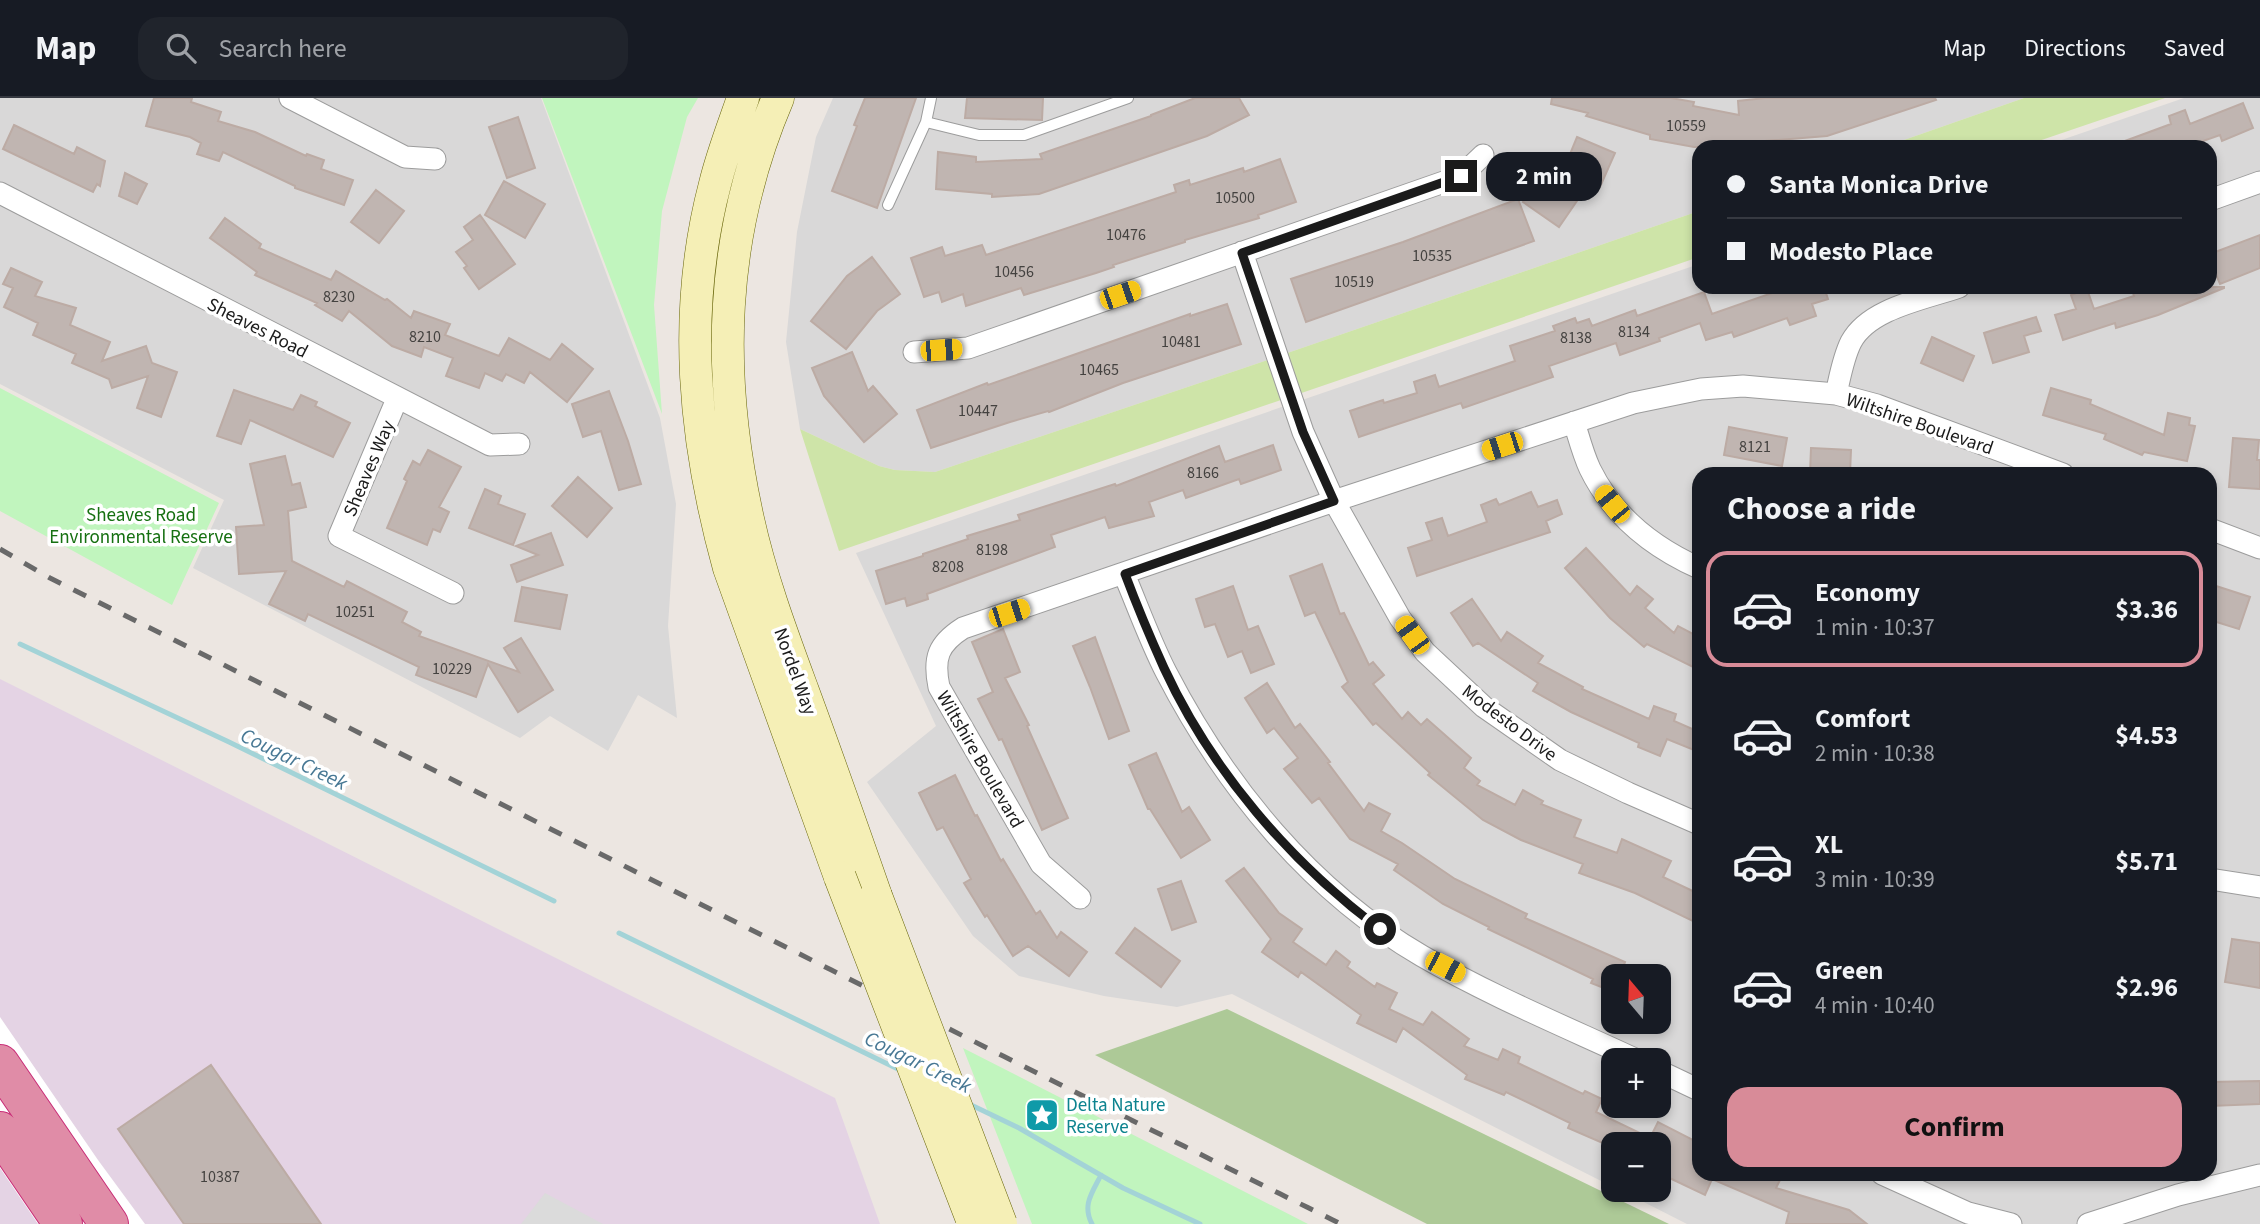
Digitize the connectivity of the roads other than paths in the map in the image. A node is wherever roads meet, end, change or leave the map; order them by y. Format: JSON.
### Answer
{"nodes":[{"id":1,"x":290,"y":98,"type":"edge"},
{"id":2,"x":743,"y":98,"type":"edge"},
{"id":3,"x":778,"y":98,"type":"edge"},
{"id":4,"x":931,"y":98,"type":"edge"},
{"id":5,"x":1128,"y":98,"type":"edge"},
{"id":6,"x":926,"y":122,"type":"junction"},
{"id":7,"x":1483,"y":155,"type":"dead end"},
{"id":8,"x":435,"y":159,"type":"dead end"},
{"id":9,"x":2260,"y":182,"type":"edge"},
{"id":10,"x":0,"y":193,"type":"edge"},
{"id":11,"x":2217,"y":197,"type":"edge"},
{"id":12,"x":888,"y":205,"type":"dead end"},
{"id":13,"x":1242,"y":253,"type":"junction"},
{"id":14,"x":1939,"y":294,"type":"edge"},
{"id":15,"x":914,"y":352,"type":"dead end"},
{"id":16,"x":1836,"y":394,"type":"junction"},
{"id":17,"x":397,"y":399,"type":"junction"},
{"id":18,"x":1574,"y":422,"type":"junction"},
{"id":19,"x":519,"y":444,"type":"dead end"},
{"id":20,"x":2044,"y":467,"type":"edge"},
{"id":21,"x":1334,"y":501,"type":"junction"},
{"id":22,"x":2217,"y":532,"type":"edge"},
{"id":23,"x":2260,"y":548,"type":"edge"},
{"id":24,"x":1692,"y":565,"type":"edge"},
{"id":25,"x":1125,"y":574,"type":"junction"},
{"id":26,"x":453,"y":593,"type":"dead end"},
{"id":27,"x":1692,"y":821,"type":"edge"},
{"id":28,"x":2217,"y":880,"type":"edge"},
{"id":29,"x":2260,"y":887,"type":"edge"},
{"id":30,"x":1080,"y":898,"type":"dead end"},
{"id":31,"x":1612,"y":1048,"type":"edge"},
{"id":32,"x":0,"y":1064,"type":"edge"},
{"id":33,"x":1671,"y":1077,"type":"edge"},
{"id":34,"x":1692,"y":1087,"type":"edge"},
{"id":35,"x":0,"y":1131,"type":"edge"},
{"id":36,"x":2260,"y":1175,"type":"edge"},
{"id":37,"x":1897,"y":1181,"type":"edge"},
{"id":38,"x":982,"y":1222,"type":"edge"},
{"id":39,"x":63,"y":1224,"type":"edge"},
{"id":40,"x":109,"y":1224,"type":"edge"},
{"id":41,"x":2011,"y":1224,"type":"edge"},
{"id":42,"x":2088,"y":1224,"type":"edge"}],
"edges":[{"from":1,"to":8,"type":"street"},
{"from":2,"to":38,"type":"main road","name":"Nordel Way","bridge":true},
{"from":3,"to":38,"type":"main road","name":"Nordel Way","bridge":true},
{"from":4,"to":6,"type":"lane"},
{"from":5,"to":6,"type":"lane"},
{"from":6,"to":12,"type":"lane"},
{"from":7,"to":13,"type":"street"},
{"from":9,"to":11,"type":"street"},
{"from":10,"to":17,"type":"street","name":"Sheaves Road"},
{"from":13,"to":15,"type":"street"},
{"from":13,"to":21,"type":"street","name":"Modesto Drive"},
{"from":14,"to":16,"type":"street"},
{"from":16,"to":18,"type":"street","name":"Wiltshire Boulevard"},
{"from":16,"to":20,"type":"street","name":"Wiltshire Boulevard"},
{"from":17,"to":19,"type":"street","name":"Sheaves Road"},
{"from":17,"to":26,"type":"street","name":"Sheaves Way"},
{"from":18,"to":21,"type":"street","name":"Wiltshire Boulevard"},
{"from":18,"to":24,"type":"street"},
{"from":21,"to":25,"type":"street","name":"Wiltshire Boulevard"},
{"from":21,"to":27,"type":"street","name":"Modesto Drive"},
{"from":22,"to":23,"type":"street"},
{"from":25,"to":30,"type":"street","name":"Wiltshire Boulevard"},
{"from":25,"to":31,"type":"street"},
{"from":28,"to":29,"type":"street"},
{"from":32,"to":40,"type":"highway"},
{"from":33,"to":34,"type":"street"},
{"from":35,"to":39,"type":"highway"},
{"from":36,"to":42,"type":"street"},
{"from":37,"to":41,"type":"street"}]}
